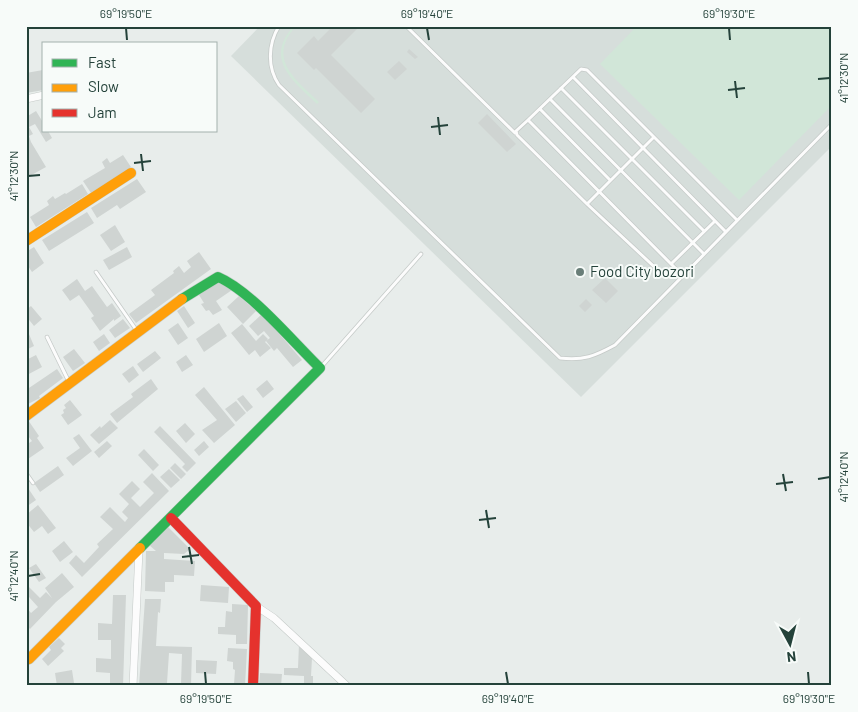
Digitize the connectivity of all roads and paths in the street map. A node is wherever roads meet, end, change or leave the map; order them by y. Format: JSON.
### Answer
{"nodes":[{"id":1,"x":279,"y":26,"type":"edge"},
{"id":2,"x":406,"y":26,"type":"edge"},
{"id":3,"x":573,"y":77,"type":"junction"},
{"id":4,"x":561,"y":88,"type":"junction"},
{"id":5,"x":42,"y":95,"type":"edge"},
{"id":6,"x":26,"y":99,"type":"edge"},
{"id":7,"x":550,"y":99,"type":"junction"},
{"id":8,"x":540,"y":109,"type":"junction"},
{"id":9,"x":528,"y":120,"type":"junction"},
{"id":10,"x":832,"y":124,"type":"edge"},
{"id":11,"x":516,"y":133,"type":"junction"},
{"id":12,"x":654,"y":137,"type":"junction"},
{"id":13,"x":643,"y":148,"type":"junction"},
{"id":14,"x":632,"y":159,"type":"junction"},
{"id":15,"x":621,"y":170,"type":"junction"},
{"id":16,"x":131,"y":173,"type":"dead end"},
{"id":17,"x":610,"y":180,"type":"junction"},
{"id":18,"x":599,"y":192,"type":"junction"},
{"id":19,"x":587,"y":204,"type":"junction"},
{"id":20,"x":737,"y":220,"type":"junction"},
{"id":21,"x":715,"y":221,"type":"junction"},
{"id":22,"x":704,"y":230,"type":"junction"},
{"id":23,"x":725,"y":231,"type":"junction"},
{"id":24,"x":26,"y":241,"type":"edge"},
{"id":25,"x":692,"y":243,"type":"junction"},
{"id":26,"x":703,"y":253,"type":"junction"},
{"id":27,"x":421,"y":254,"type":"dead end"},
{"id":28,"x":671,"y":264,"type":"junction"},
{"id":29,"x":96,"y":272,"type":"dead end"},
{"id":30,"x":662,"y":274,"type":"dead end"},
{"id":31,"x":683,"y":276,"type":"junction"},
{"id":32,"x":137,"y":331,"type":"junction"},
{"id":33,"x":47,"y":336,"type":"dead end"},
{"id":34,"x":320,"y":368,"type":"junction"},
{"id":35,"x":69,"y":383,"type":"junction"},
{"id":36,"x":26,"y":416,"type":"edge"},
{"id":37,"x":26,"y":473,"type":"edge"},
{"id":38,"x":32,"y":483,"type":"dead end"},
{"id":39,"x":171,"y":518,"type":"junction"},
{"id":40,"x":139,"y":550,"type":"junction"},
{"id":41,"x":256,"y":606,"type":"junction"},
{"id":42,"x":26,"y":660,"type":"edge"},
{"id":43,"x":133,"y":686,"type":"edge"},
{"id":44,"x":253,"y":686,"type":"edge"},
{"id":45,"x":347,"y":686,"type":"edge"}],
"edges":[{"from":1,"to":31,"type":"lane"},
{"from":2,"to":11,"type":"lane"},
{"from":3,"to":4,"type":"lane"},
{"from":3,"to":12,"type":"lane"},
{"from":3,"to":13,"type":"lane"},
{"from":4,"to":7,"type":"lane"},
{"from":4,"to":14,"type":"lane"},
{"from":5,"to":6,"type":"street"},
{"from":7,"to":8,"type":"lane"},
{"from":7,"to":15,"type":"lane"},
{"from":8,"to":9,"type":"lane"},
{"from":8,"to":17,"type":"lane"},
{"from":9,"to":11,"type":"lane"},
{"from":9,"to":18,"type":"lane"},
{"from":10,"to":20,"type":"lane"},
{"from":11,"to":19,"type":"lane"},
{"from":12,"to":13,"type":"lane"},
{"from":12,"to":20,"type":"lane"},
{"from":13,"to":14,"type":"lane"},
{"from":13,"to":21,"type":"lane"},
{"from":14,"to":15,"type":"lane"},
{"from":14,"to":22,"type":"lane"},
{"from":15,"to":17,"type":"lane"},
{"from":15,"to":25,"type":"lane"},
{"from":16,"to":24,"type":"street"},
{"from":17,"to":18,"type":"lane"},
{"from":18,"to":19,"type":"lane"},
{"from":18,"to":28,"type":"lane"},
{"from":19,"to":30,"type":"lane"},
{"from":20,"to":23,"type":"lane"},
{"from":21,"to":22,"type":"lane"},
{"from":21,"to":23,"type":"lane"},
{"from":22,"to":25,"type":"lane"},
{"from":23,"to":26,"type":"lane"},
{"from":25,"to":26,"type":"lane"},
{"from":25,"to":28,"type":"lane"},
{"from":26,"to":31,"type":"lane"},
{"from":27,"to":34,"type":"lane"},
{"from":28,"to":31,"type":"lane"},
{"from":29,"to":32,"type":"lane"},
{"from":32,"to":34,"type":"street"},
{"from":32,"to":35,"type":"street"},
{"from":33,"to":35,"type":"lane"},
{"from":34,"to":39,"type":"street"},
{"from":35,"to":36,"type":"street"},
{"from":37,"to":38,"type":"lane"},
{"from":39,"to":40,"type":"street"},
{"from":39,"to":41,"type":"street"},
{"from":40,"to":42,"type":"street"},
{"from":40,"to":43,"type":"street"},
{"from":41,"to":44,"type":"street"},
{"from":41,"to":45,"type":"street"}]}
